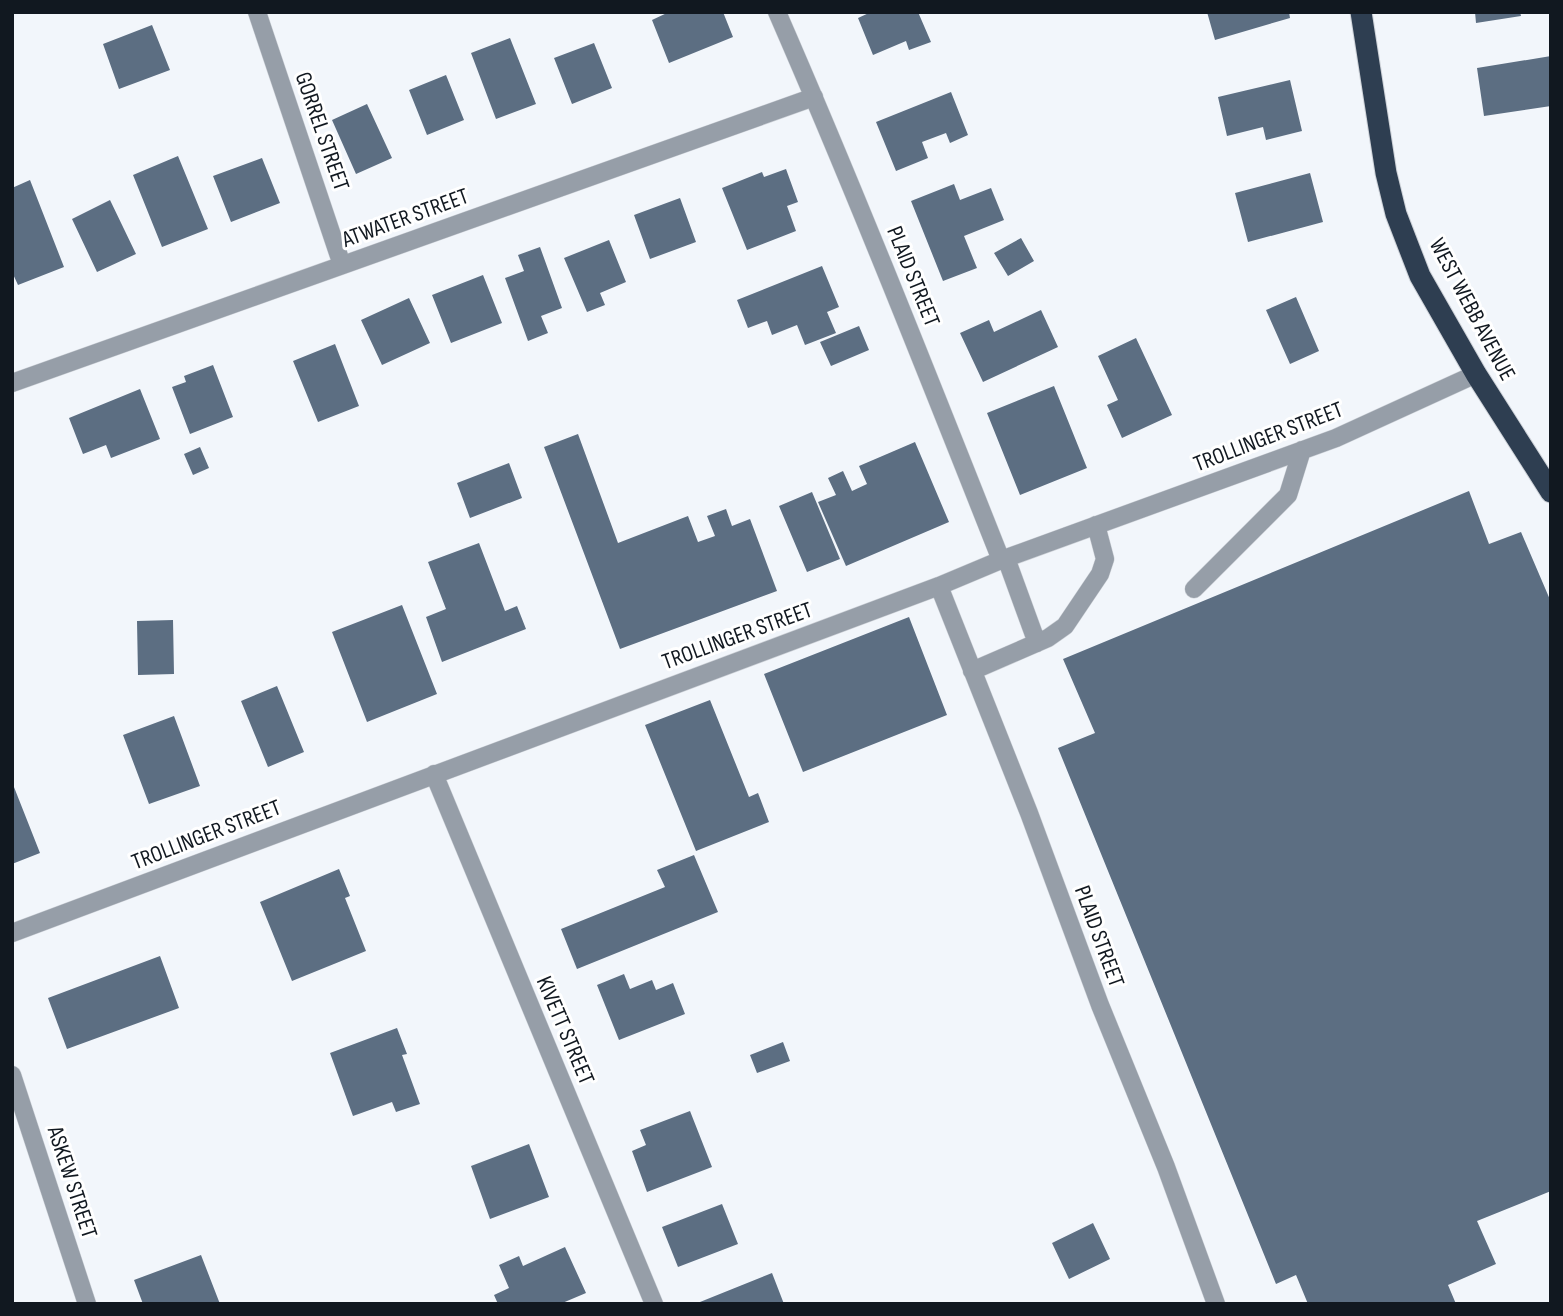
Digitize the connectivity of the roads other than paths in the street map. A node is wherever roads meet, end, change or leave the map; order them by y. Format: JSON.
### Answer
{"nodes":[{"id":1,"x":257,"y":12,"type":"edge"},
{"id":2,"x":777,"y":12,"type":"edge"},
{"id":3,"x":1361,"y":12,"type":"edge"},
{"id":4,"x":814,"y":97,"type":"junction"},
{"id":5,"x":342,"y":265,"type":"junction"},
{"id":6,"x":1476,"y":374,"type":"junction"},
{"id":7,"x":12,"y":383,"type":"edge"},
{"id":8,"x":1302,"y":450,"type":"junction"},
{"id":9,"x":1551,"y":492,"type":"edge"},
{"id":10,"x":1096,"y":525,"type":"junction"},
{"id":11,"x":1003,"y":559,"type":"junction"},
{"id":12,"x":939,"y":586,"type":"junction"},
{"id":13,"x":1194,"y":589,"type":"dead end"},
{"id":14,"x":1037,"y":643,"type":"junction"},
{"id":15,"x":972,"y":671,"type":"junction"},
{"id":16,"x":434,"y":774,"type":"junction"},
{"id":17,"x":12,"y":933,"type":"edge"},
{"id":18,"x":12,"y":1075,"type":"edge"},
{"id":19,"x":87,"y":1304,"type":"edge"},
{"id":20,"x":654,"y":1304,"type":"edge"},
{"id":21,"x":1216,"y":1304,"type":"edge"}],
"edges":[{"from":1,"to":5,"type":"street","name":"GORREL STREET"},
{"from":2,"to":4,"type":"street","name":"PLAID STREET"},
{"from":3,"to":6,"type":"highway","name":"WEST WEBB AVENUE"},
{"from":4,"to":5,"type":"street","name":"ATWATER STREET"},
{"from":4,"to":11,"type":"street","name":"PLAID STREET"},
{"from":5,"to":7,"type":"street","name":"ATWATER STREET"},
{"from":6,"to":8,"type":"street","name":"TROLLINGER STREET"},
{"from":6,"to":9,"type":"highway","name":"WEST WEBB AVENUE"},
{"from":8,"to":10,"type":"street","name":"TROLLINGER STREET"},
{"from":8,"to":13,"type":"street"},
{"from":10,"to":11,"type":"street","name":"TROLLINGER STREET"},
{"from":10,"to":14,"type":"street"},
{"from":11,"to":12,"type":"street","name":"TROLLINGER STREET"},
{"from":11,"to":14,"type":"street","name":"PLAID STREET"},
{"from":12,"to":15,"type":"street","name":"PLAID STREET"},
{"from":12,"to":16,"type":"street","name":"TROLLINGER STREET"},
{"from":14,"to":15,"type":"street"},
{"from":15,"to":21,"type":"street","name":"PLAID STREET"},
{"from":16,"to":17,"type":"street","name":"TROLLINGER STREET"},
{"from":16,"to":20,"type":"street","name":"KIVETT STREET"},
{"from":18,"to":19,"type":"street","name":"ASKEW STREET"}]}
